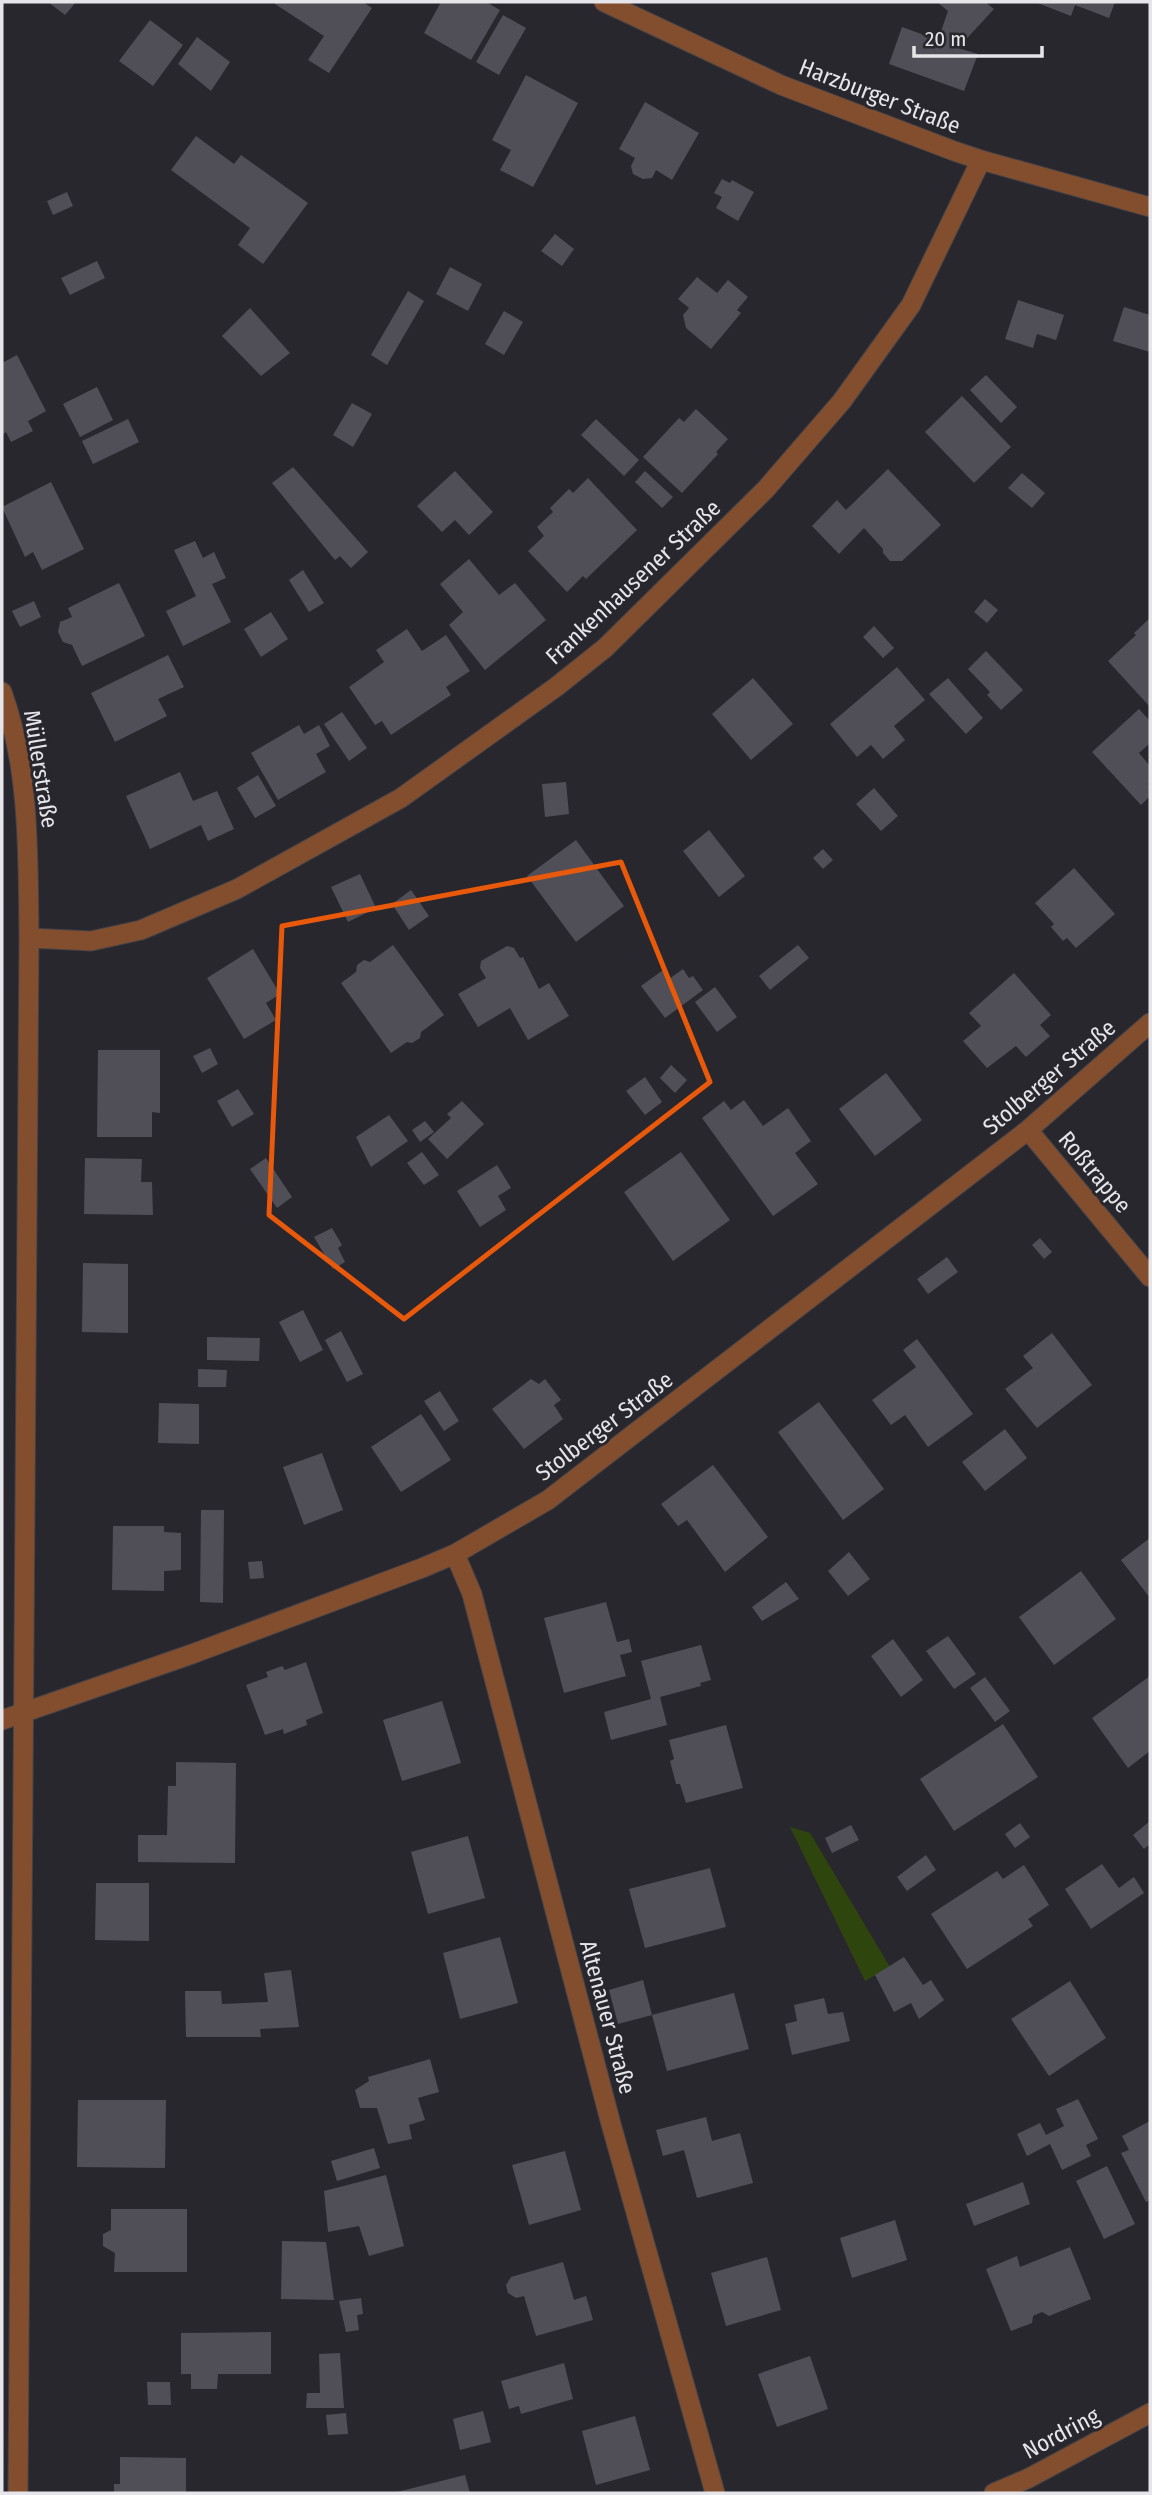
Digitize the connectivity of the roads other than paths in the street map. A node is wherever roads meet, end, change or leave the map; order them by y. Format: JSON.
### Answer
{"nodes":[{"id":1,"x":604,"y":2,"type":"edge"},
{"id":2,"x":981,"y":160,"type":"junction"},
{"id":3,"x":1150,"y":207,"type":"edge"},
{"id":4,"x":2,"y":692,"type":"edge"},
{"id":5,"x":29,"y":938,"type":"junction"},
{"id":6,"x":1150,"y":1023,"type":"edge"},
{"id":7,"x":1028,"y":1130,"type":"junction"},
{"id":8,"x":1150,"y":1277,"type":"edge"},
{"id":9,"x":455,"y":1554,"type":"junction"},
{"id":10,"x":22,"y":1712,"type":"junction"},
{"id":11,"x":2,"y":1720,"type":"edge"},
{"id":12,"x":1150,"y":2413,"type":"edge"},
{"id":13,"x":18,"y":2493,"type":"edge"},
{"id":14,"x":715,"y":2493,"type":"edge"},
{"id":15,"x":994,"y":2493,"type":"edge"}],
"edges":[{"from":1,"to":2,"type":"street","name":"Harzburger Straße"},
{"from":2,"to":3,"type":"street","name":"Harzburger Straße"},
{"from":2,"to":5,"type":"street","name":"Frankenhausener Straße"},
{"from":4,"to":5,"type":"street","name":"Müllerstraße"},
{"from":5,"to":10,"type":"street","name":"Müllerstraße"},
{"from":6,"to":7,"type":"street","name":"Stolberger Straße"},
{"from":7,"to":8,"type":"street","name":"Roßtrappe"},
{"from":7,"to":9,"type":"street","name":"Stolberger Straße"},
{"from":9,"to":10,"type":"street","name":"Stolberger Straße"},
{"from":9,"to":14,"type":"street","name":"Altenauer Straße"},
{"from":10,"to":11,"type":"street","name":"Stolberger Straße"},
{"from":10,"to":13,"type":"street","name":"Müllerstraße"},
{"from":12,"to":15,"type":"street","name":"Nordring"}]}
